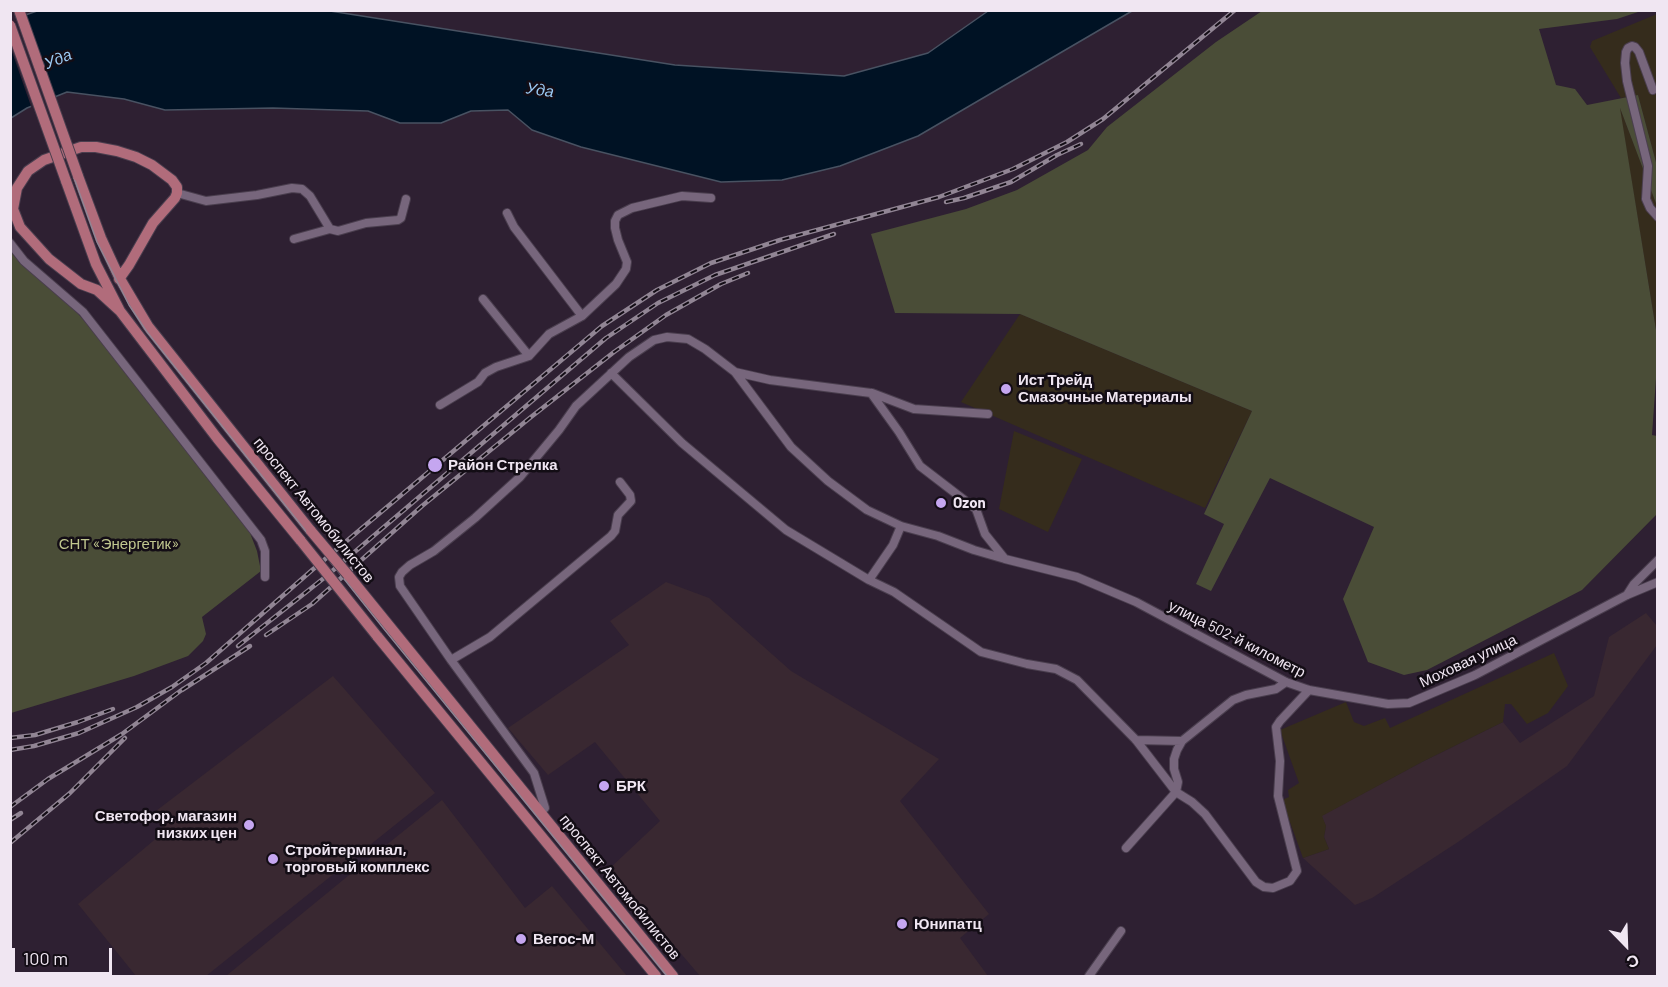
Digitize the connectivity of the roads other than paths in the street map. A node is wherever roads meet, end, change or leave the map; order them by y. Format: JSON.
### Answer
{"nodes":[{"id":1,"x":19,"y":10,"type":"edge"},
{"id":2,"x":10,"y":26,"type":"edge"},
{"id":3,"x":1653,"y":90,"type":"dead end"},
{"id":4,"x":14,"y":188,"type":"edge"},
{"id":5,"x":177,"y":193,"type":"junction"},
{"id":6,"x":711,"y":198,"type":"dead end"},
{"id":7,"x":406,"y":200,"type":"dead end"},
{"id":8,"x":507,"y":213,"type":"dead end"},
{"id":9,"x":1658,"y":217,"type":"edge"},
{"id":10,"x":330,"y":229,"type":"junction"},
{"id":11,"x":294,"y":239,"type":"dead end"},
{"id":12,"x":10,"y":243,"type":"edge"},
{"id":13,"x":96,"y":264,"type":"junction"},
{"id":14,"x":119,"y":279,"type":"junction"},
{"id":15,"x":81,"y":284,"type":"junction"},
{"id":16,"x":483,"y":299,"type":"dead end"},
{"id":17,"x":120,"y":311,"type":"junction"},
{"id":18,"x":582,"y":316,"type":"junction"},
{"id":19,"x":529,"y":356,"type":"junction"},
{"id":20,"x":735,"y":372,"type":"junction"},
{"id":21,"x":611,"y":373,"type":"junction"},
{"id":22,"x":871,"y":393,"type":"junction"},
{"id":23,"x":440,"y":405,"type":"dead end"},
{"id":24,"x":988,"y":414,"type":"dead end"},
{"id":25,"x":620,"y":482,"type":"dead end"},
{"id":26,"x":901,"y":526,"type":"junction"},
{"id":27,"x":1005,"y":559,"type":"junction"},
{"id":28,"x":1658,"y":560,"type":"edge"},
{"id":29,"x":266,"y":577,"type":"dead end"},
{"id":30,"x":868,"y":580,"type":"junction"},
{"id":31,"x":1658,"y":582,"type":"edge"},
{"id":32,"x":1627,"y":595,"type":"junction"},
{"id":33,"x":451,"y":660,"type":"junction"},
{"id":34,"x":1286,"y":682,"type":"junction"},
{"id":35,"x":1309,"y":690,"type":"junction"},
{"id":36,"x":1136,"y":740,"type":"junction"},
{"id":37,"x":1182,"y":741,"type":"junction"},
{"id":38,"x":1176,"y":792,"type":"junction"},
{"id":39,"x":540,"y":813,"type":"junction"},
{"id":40,"x":1126,"y":848,"type":"dead end"},
{"id":41,"x":1121,"y":931,"type":"dead end"},
{"id":42,"x":656,"y":976,"type":"edge"},
{"id":43,"x":673,"y":976,"type":"edge"},
{"id":44,"x":1089,"y":976,"type":"edge"}],
"edges":[{"from":1,"to":14,"type":"main road","name":"проспект Автомобилистов","bridge":true},
{"from":2,"to":13,"type":"main road","name":"проспект Автомобилистов","bridge":true},
{"from":3,"to":9,"type":"street"},
{"from":4,"to":5,"type":"main road"},
{"from":4,"to":15,"type":"main road"},
{"from":5,"to":10,"type":"street"},
{"from":5,"to":14,"type":"main road"},
{"from":6,"to":18,"type":"street"},
{"from":7,"to":10,"type":"street"},
{"from":8,"to":18,"type":"street"},
{"from":10,"to":11,"type":"street"},
{"from":12,"to":29,"type":"street"},
{"from":13,"to":15,"type":"main road"},
{"from":13,"to":17,"type":"main road","name":"проспект Автомобилистов"},
{"from":14,"to":39,"type":"main road","name":"проспект Автомобилистов","bridge":true},
{"from":15,"to":17,"type":"main road"},
{"from":16,"to":19,"type":"street"},
{"from":17,"to":42,"type":"main road","name":"проспект Автомобилистов","bridge":true},
{"from":18,"to":19,"type":"street"},
{"from":19,"to":23,"type":"street"},
{"from":20,"to":21,"type":"street","name":"улица 502-й километр"},
{"from":20,"to":22,"type":"street"},
{"from":20,"to":26,"type":"street","name":"улица 502-й километр"},
{"from":21,"to":30,"type":"street","name":"улица 502-й километр"},
{"from":21,"to":33,"type":"street","name":"улица 502-й километр"},
{"from":22,"to":24,"type":"street"},
{"from":22,"to":27,"type":"street"},
{"from":25,"to":33,"type":"street"},
{"from":26,"to":27,"type":"street","name":"улица 502-й километр"},
{"from":26,"to":30,"type":"street"},
{"from":27,"to":34,"type":"street","name":"улица 502-й километр"},
{"from":28,"to":32,"type":"street"},
{"from":30,"to":36,"type":"street","name":"улица 502-й километр"},
{"from":31,"to":32,"type":"street","name":"Моховая улица"},
{"from":32,"to":35,"type":"street","name":"Моховая улица"},
{"from":33,"to":39,"type":"street"},
{"from":34,"to":35,"type":"street","name":"улица 502-й километр"},
{"from":34,"to":37,"type":"street"},
{"from":35,"to":38,"type":"street","name":"улица 502-й километр"},
{"from":36,"to":37,"type":"street"},
{"from":36,"to":38,"type":"street","name":"улица 502-й километр"},
{"from":37,"to":38,"type":"street"},
{"from":38,"to":40,"type":"street"},
{"from":39,"to":43,"type":"main road","name":"проспект Автомобилистов"},
{"from":41,"to":44,"type":"street"}]}
